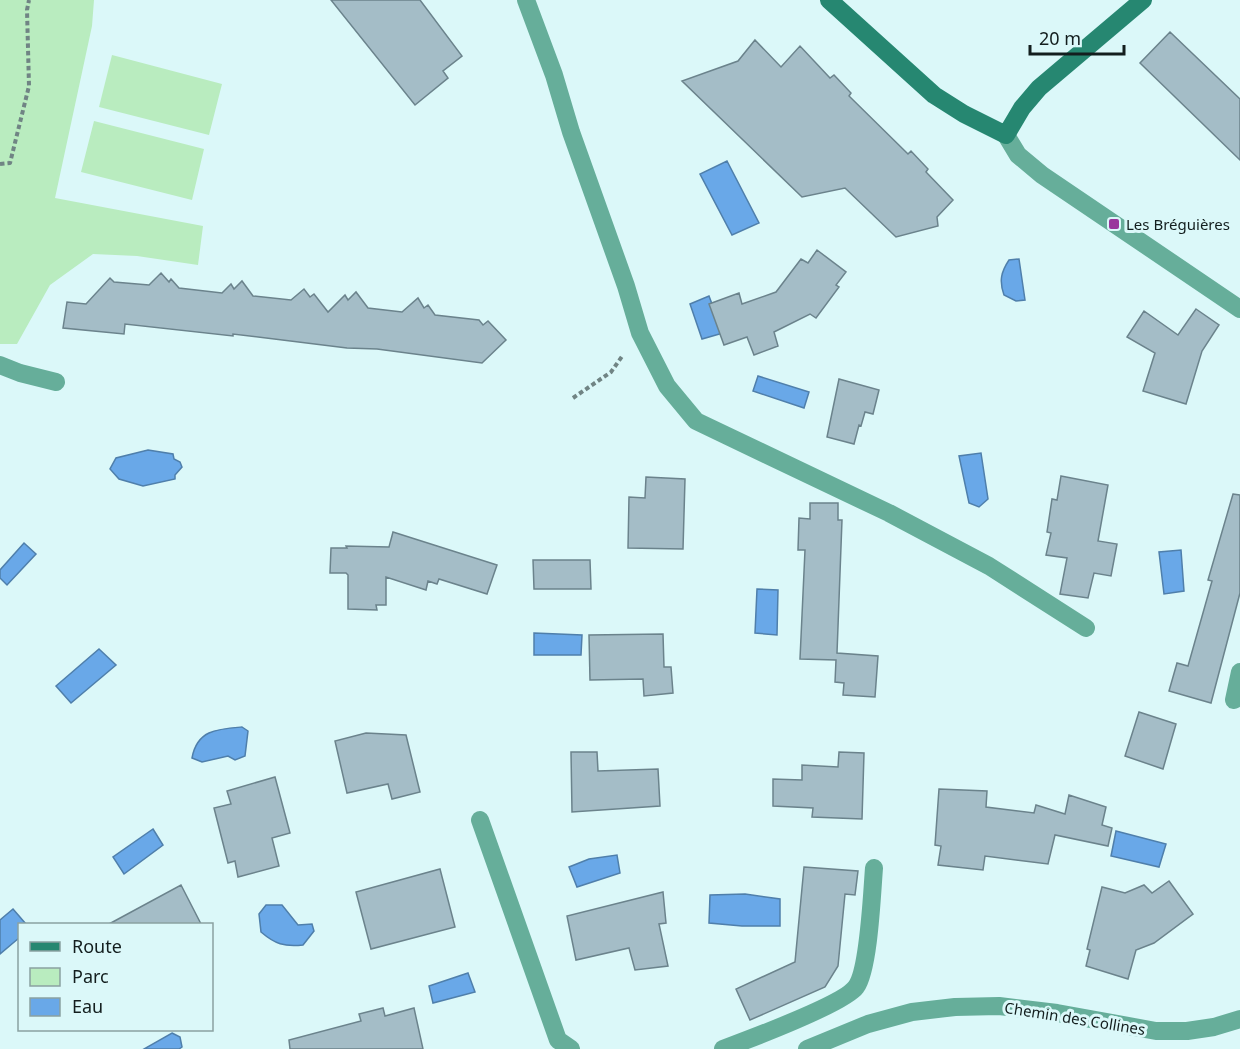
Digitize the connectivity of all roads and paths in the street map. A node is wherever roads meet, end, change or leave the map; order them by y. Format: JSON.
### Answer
{"nodes":[{"id":1,"x":29,"y":0,"type":"edge"},
{"id":2,"x":526,"y":0,"type":"edge"},
{"id":3,"x":829,"y":0,"type":"edge"},
{"id":4,"x":1143,"y":0,"type":"edge"},
{"id":5,"x":1006,"y":135,"type":"junction"},
{"id":6,"x":0,"y":164,"type":"edge"},
{"id":7,"x":1240,"y":309,"type":"edge"},
{"id":8,"x":640,"y":333,"type":"junction"},
{"id":9,"x":0,"y":365,"type":"edge"},
{"id":10,"x":56,"y":382,"type":"dead end"},
{"id":11,"x":573,"y":398,"type":"dead end"},
{"id":12,"x":1086,"y":628,"type":"dead end"},
{"id":13,"x":1240,"y":672,"type":"edge"},
{"id":14,"x":1234,"y":700,"type":"dead end"},
{"id":15,"x":480,"y":820,"type":"dead end"},
{"id":16,"x":874,"y":868,"type":"dead end"},
{"id":17,"x":1240,"y":1019,"type":"edge"},
{"id":18,"x":571,"y":1049,"type":"edge"},
{"id":19,"x":723,"y":1049,"type":"edge"},
{"id":20,"x":807,"y":1049,"type":"edge"}],
"edges":[{"from":1,"to":6,"type":"path"},
{"from":2,"to":8,"type":"street"},
{"from":3,"to":5,"type":"street"},
{"from":4,"to":5,"type":"street"},
{"from":5,"to":7,"type":"street"},
{"from":8,"to":11,"type":"path"},
{"from":8,"to":12,"type":"street"},
{"from":9,"to":10,"type":"street"},
{"from":13,"to":14,"type":"street"},
{"from":15,"to":18,"type":"street"},
{"from":16,"to":19,"type":"street"},
{"from":17,"to":20,"type":"street","name":"Chemin des Collines"}]}
